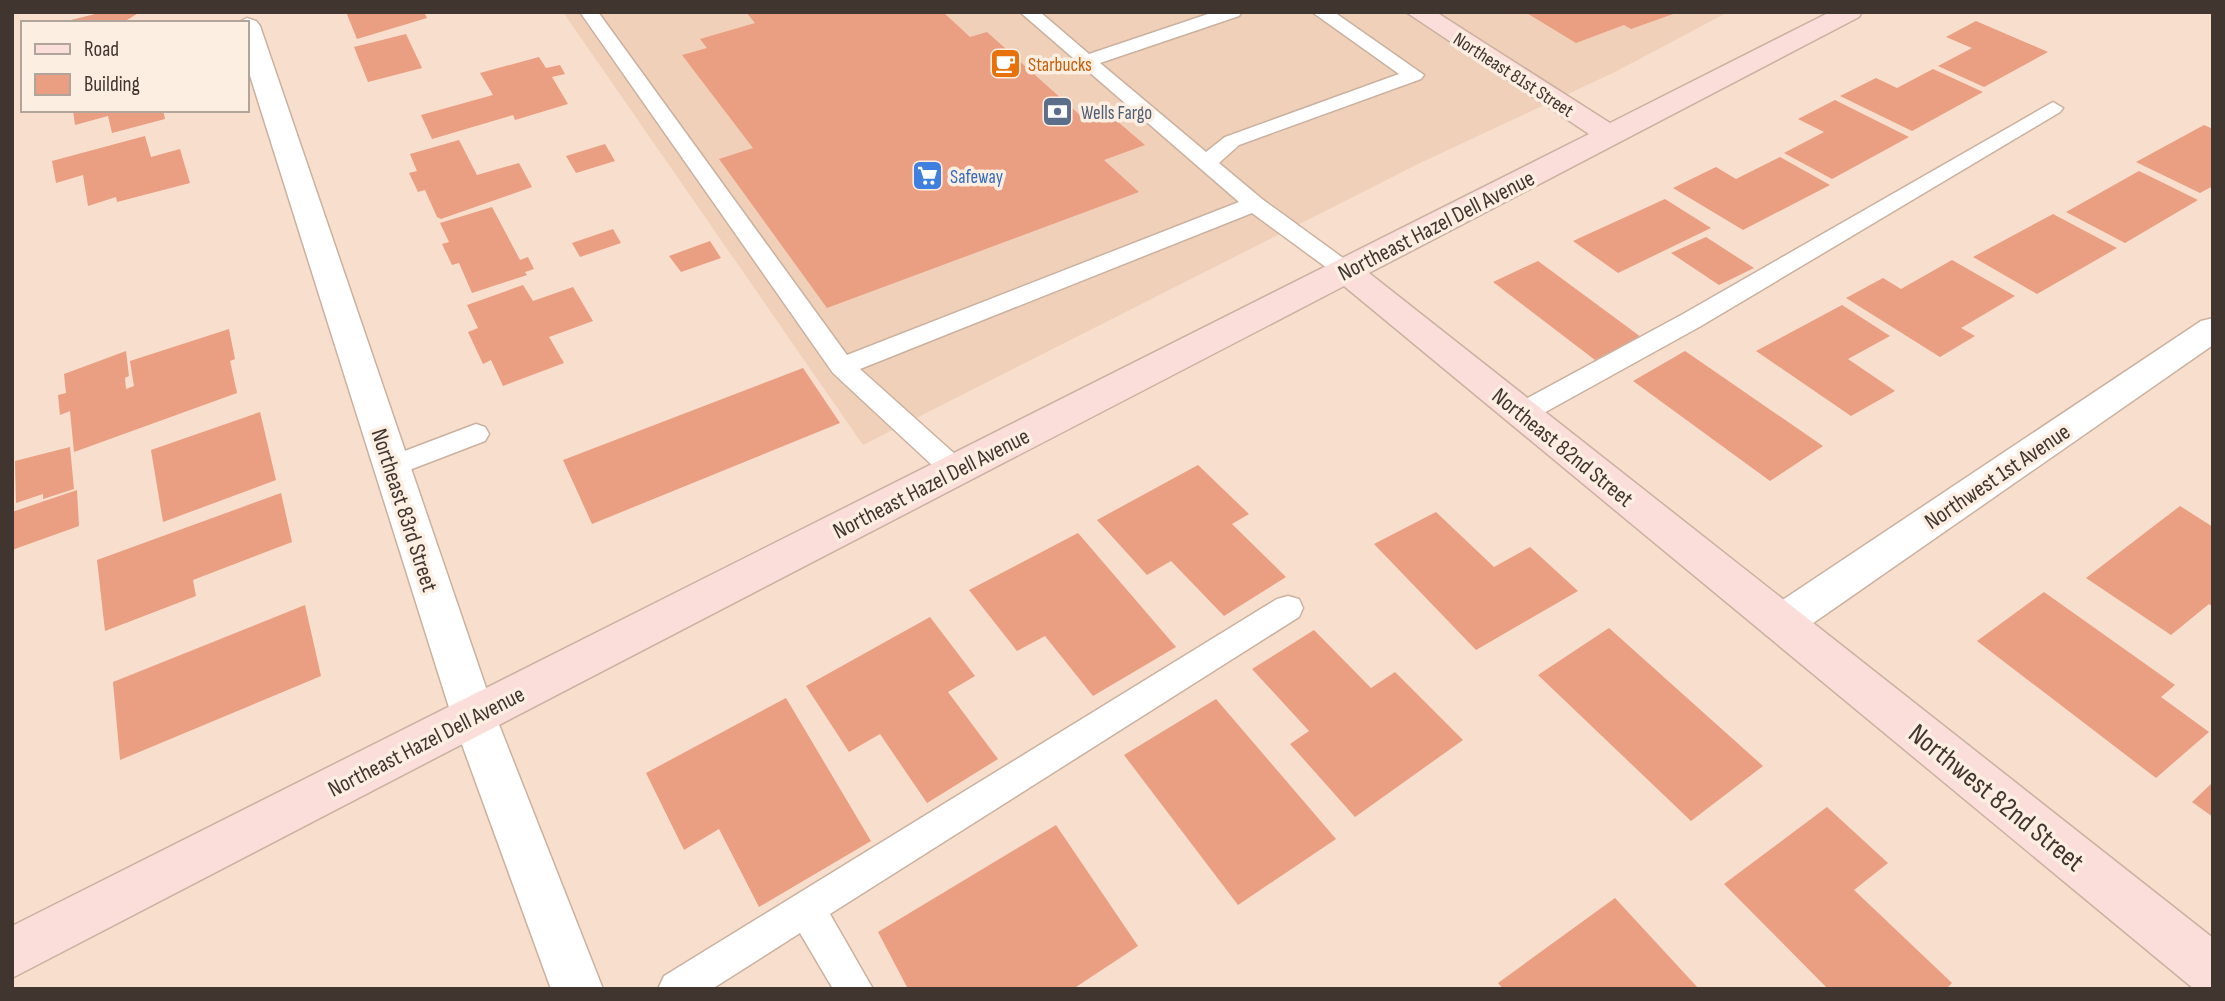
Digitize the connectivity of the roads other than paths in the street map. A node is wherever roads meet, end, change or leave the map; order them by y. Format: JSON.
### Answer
{"nodes":[{"id":1,"x":589,"y":12,"type":"edge"},
{"id":2,"x":1029,"y":12,"type":"edge"},
{"id":3,"x":1233,"y":12,"type":"edge"},
{"id":4,"x":1321,"y":12,"type":"edge"},
{"id":5,"x":1418,"y":12,"type":"edge"},
{"id":6,"x":1850,"y":12,"type":"edge"},
{"id":7,"x":248,"y":30,"type":"edge"},
{"id":8,"x":1086,"y":61,"type":"junction"},
{"id":9,"x":2053,"y":108,"type":"dead end"},
{"id":10,"x":1610,"y":135,"type":"junction"},
{"id":11,"x":1206,"y":163,"type":"junction"},
{"id":12,"x":1254,"y":204,"type":"junction"},
{"id":13,"x":1346,"y":271,"type":"junction"},
{"id":14,"x":2213,"y":329,"type":"edge"},
{"id":15,"x":842,"y":367,"type":"junction"},
{"id":16,"x":1522,"y":413,"type":"junction"},
{"id":17,"x":476,"y":434,"type":"dead end"},
{"id":18,"x":391,"y":467,"type":"junction"},
{"id":19,"x":956,"y":471,"type":"junction"},
{"id":20,"x":1288,"y":608,"type":"dead end"},
{"id":21,"x":1781,"y":623,"type":"junction"},
{"id":22,"x":474,"y":717,"type":"junction"},
{"id":23,"x":806,"y":908,"type":"junction"},
{"id":24,"x":12,"y":953,"type":"edge"},
{"id":25,"x":2213,"y":971,"type":"edge"},
{"id":26,"x":577,"y":989,"type":"edge"},
{"id":27,"x":677,"y":989,"type":"edge"},
{"id":28,"x":854,"y":989,"type":"edge"}],
"edges":[{"from":1,"to":15,"type":"lane"},
{"from":2,"to":8,"type":"lane"},
{"from":3,"to":8,"type":"lane"},
{"from":4,"to":11,"type":"lane"},
{"from":5,"to":10,"type":"main road","name":"Northeast 81st Street"},
{"from":6,"to":10,"type":"main road","name":"Northeast Hazel Dell Avenue"},
{"from":7,"to":18,"type":"street","name":"Northeast 83rd Street"},
{"from":8,"to":11,"type":"lane"},
{"from":9,"to":16,"type":"lane"},
{"from":10,"to":13,"type":"main road","name":"Northeast Hazel Dell Avenue"},
{"from":11,"to":12,"type":"lane"},
{"from":12,"to":13,"type":"lane"},
{"from":12,"to":15,"type":"lane"},
{"from":13,"to":16,"type":"main road","name":"Northeast 82nd Street"},
{"from":13,"to":19,"type":"main road","name":"Northeast Hazel Dell Avenue"},
{"from":14,"to":21,"type":"street","name":"Northwest 1st Avenue"},
{"from":15,"to":19,"type":"lane"},
{"from":16,"to":21,"type":"main road","name":"Northeast 82nd Street"},
{"from":17,"to":18,"type":"lane"},
{"from":18,"to":22,"type":"street","name":"Northeast 83rd Street"},
{"from":19,"to":22,"type":"main road","name":"Northeast Hazel Dell Avenue"},
{"from":20,"to":23,"type":"lane"},
{"from":21,"to":25,"type":"main road","name":"Northwest 82nd Street"},
{"from":22,"to":24,"type":"main road","name":"Northeast Hazel Dell Avenue"},
{"from":22,"to":26,"type":"street","name":"Northeast 83rd Street"},
{"from":23,"to":27,"type":"lane"},
{"from":23,"to":28,"type":"lane"}]}
